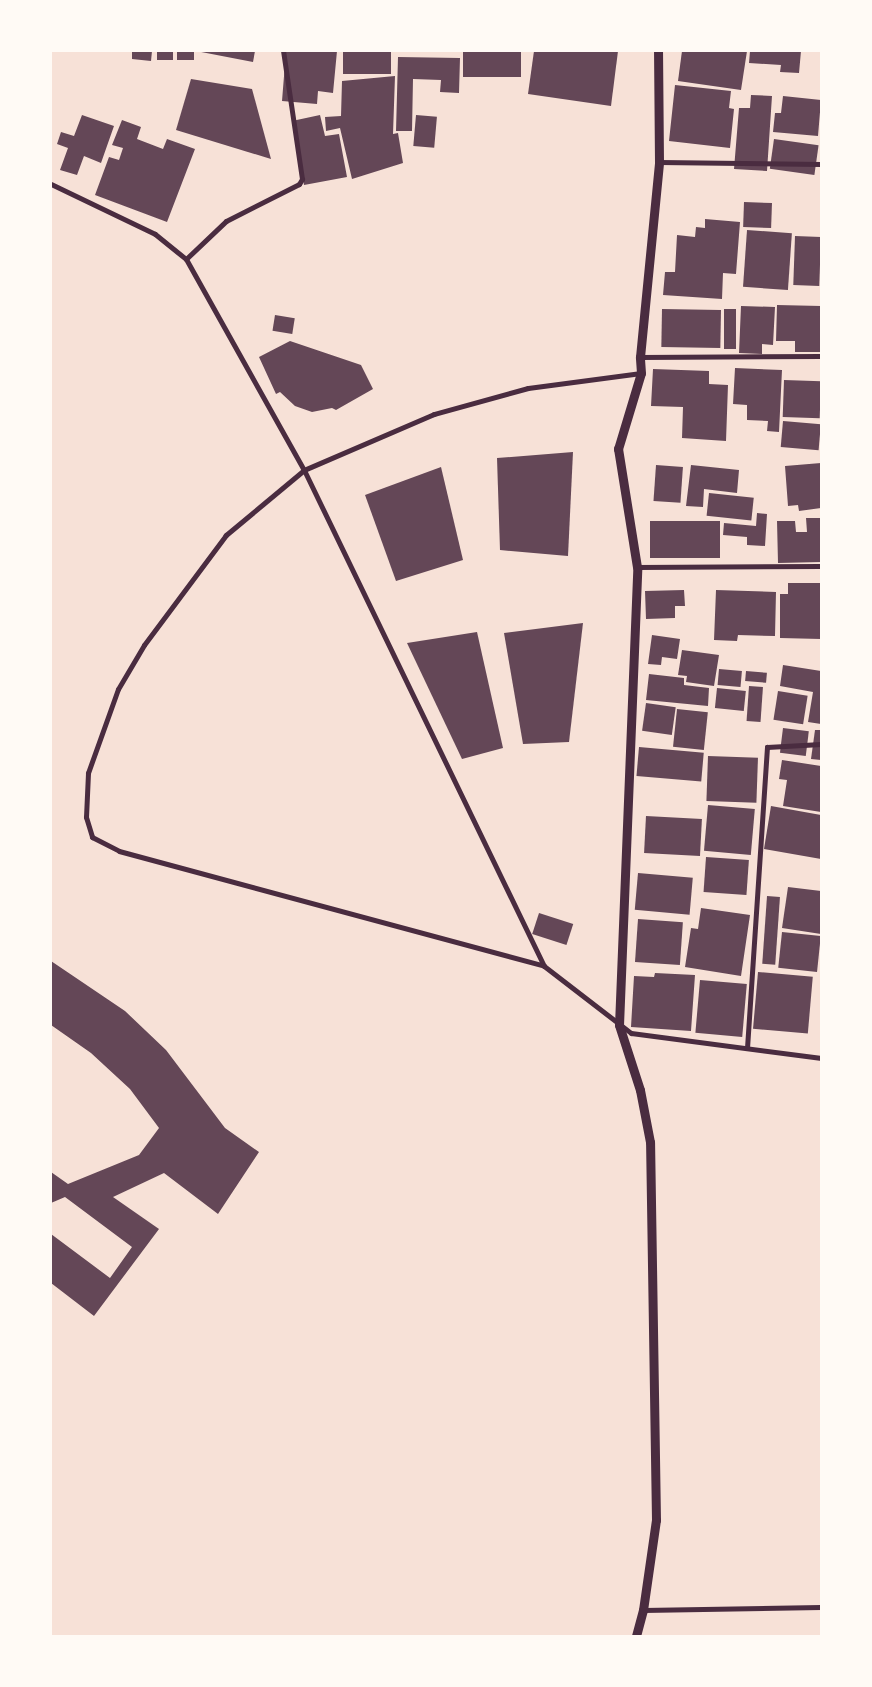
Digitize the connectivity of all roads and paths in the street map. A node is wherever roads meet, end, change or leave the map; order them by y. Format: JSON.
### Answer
{"nodes":[{"id":1,"x":283,"y":51,"type":"edge"},
{"id":2,"x":658,"y":51,"type":"edge"},
{"id":3,"x":659,"y":162,"type":"junction"},
{"id":4,"x":821,"y":164,"type":"edge"},
{"id":5,"x":51,"y":184,"type":"edge"},
{"id":6,"x":186,"y":258,"type":"junction"},
{"id":7,"x":821,"y":356,"type":"edge"},
{"id":8,"x":640,"y":357,"type":"junction"},
{"id":9,"x":641,"y":373,"type":"junction"},
{"id":10,"x":304,"y":470,"type":"junction"},
{"id":11,"x":821,"y":566,"type":"edge"},
{"id":12,"x":637,"y":567,"type":"junction"},
{"id":13,"x":821,"y":744,"type":"edge"},
{"id":14,"x":544,"y":966,"type":"junction"},
{"id":15,"x":620,"y":1025,"type":"junction"},
{"id":16,"x":747,"y":1048,"type":"junction"},
{"id":17,"x":821,"y":1058,"type":"edge"},
{"id":18,"x":821,"y":1608,"type":"edge"},
{"id":19,"x":643,"y":1610,"type":"junction"},
{"id":20,"x":636,"y":1636,"type":"edge"}],
"edges":[{"from":1,"to":6,"type":"street"},
{"from":2,"to":3,"type":"street"},
{"from":3,"to":4,"type":"street"},
{"from":3,"to":8,"type":"street"},
{"from":5,"to":6,"type":"street"},
{"from":6,"to":10,"type":"street"},
{"from":7,"to":8,"type":"street"},
{"from":8,"to":9,"type":"street"},
{"from":9,"to":10,"type":"street"},
{"from":9,"to":12,"type":"street"},
{"from":10,"to":14,"type":"street"},
{"from":10,"to":14,"type":"street"},
{"from":11,"to":12,"type":"street"},
{"from":12,"to":15,"type":"street"},
{"from":13,"to":16,"type":"street"},
{"from":14,"to":15,"type":"street"},
{"from":15,"to":16,"type":"street"},
{"from":15,"to":19,"type":"street"},
{"from":16,"to":17,"type":"street"},
{"from":18,"to":19,"type":"street"},
{"from":19,"to":20,"type":"street"}]}
